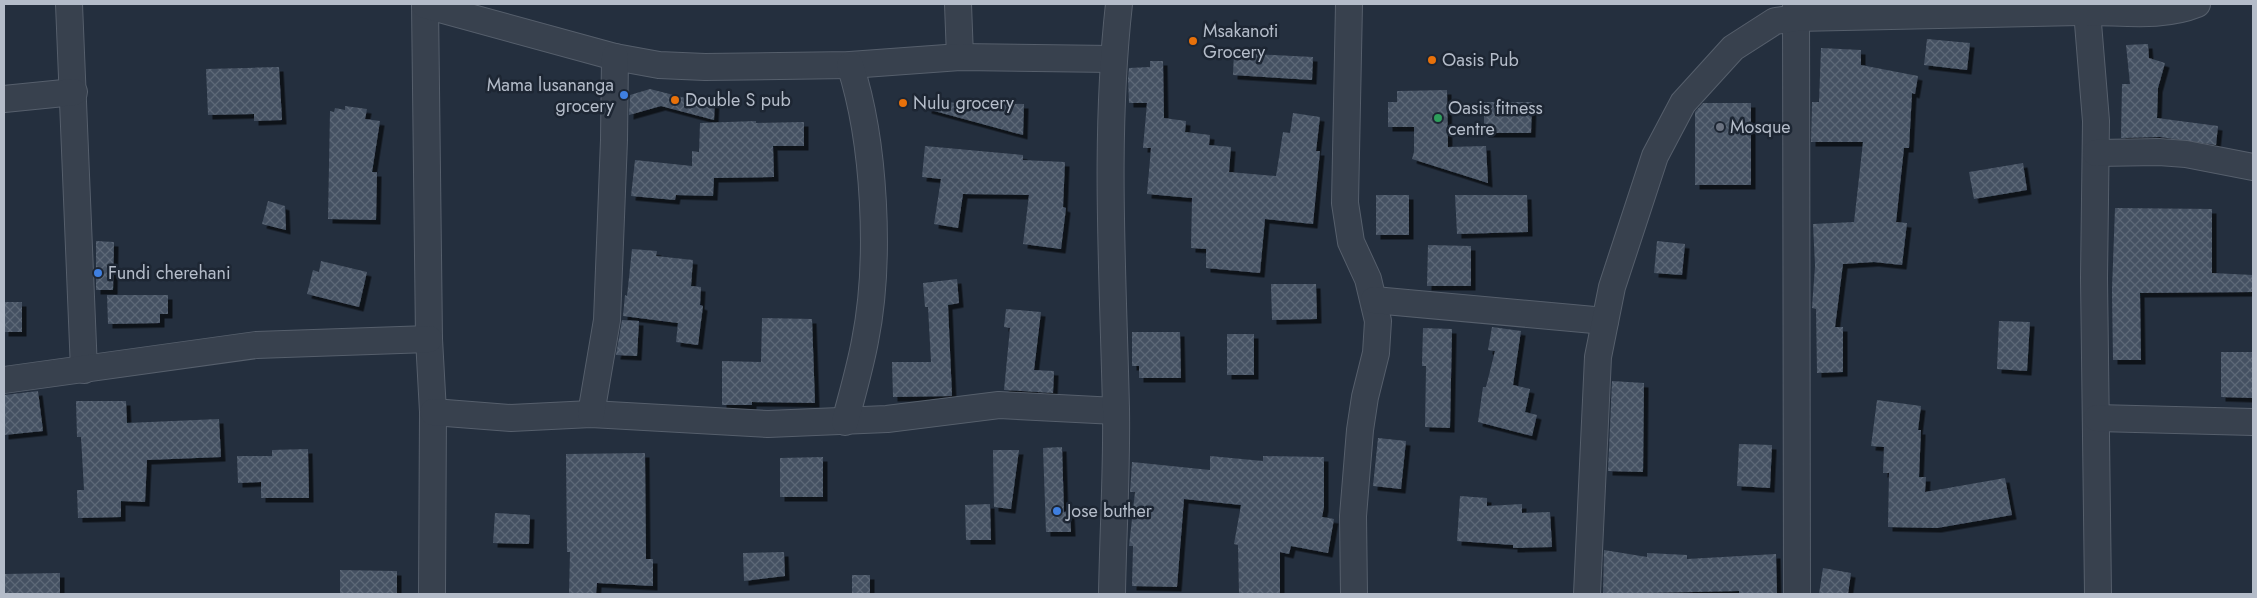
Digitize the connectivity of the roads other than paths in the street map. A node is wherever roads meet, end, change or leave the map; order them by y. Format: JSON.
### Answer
{"nodes":[{"id":1,"x":70,"y":4,"type":"edge"},
{"id":2,"x":425,"y":4,"type":"edge"},
{"id":3,"x":958,"y":4,"type":"edge"},
{"id":4,"x":1118,"y":4,"type":"edge"},
{"id":5,"x":1349,"y":4,"type":"edge"},
{"id":6,"x":2197,"y":4,"type":"edge"},
{"id":7,"x":1796,"y":11,"type":"edge"},
{"id":8,"x":2088,"y":11,"type":"junction"},
{"id":9,"x":615,"y":57,"type":"junction"},
{"id":10,"x":960,"y":57,"type":"junction"},
{"id":11,"x":1112,"y":59,"type":"junction"},
{"id":12,"x":850,"y":65,"type":"junction"},
{"id":13,"x":74,"y":92,"type":"junction"},
{"id":14,"x":4,"y":99,"type":"edge"},
{"id":15,"x":2096,"y":153,"type":"junction"},
{"id":16,"x":2253,"y":167,"type":"edge"},
{"id":17,"x":1374,"y":300,"type":"junction"},
{"id":18,"x":1605,"y":321,"type":"junction"},
{"id":19,"x":429,"y":339,"type":"junction"},
{"id":20,"x":84,"y":370,"type":"junction"},
{"id":21,"x":4,"y":380,"type":"edge"},
{"id":22,"x":1116,"y":410,"type":"junction"},
{"id":23,"x":433,"y":412,"type":"junction"},
{"id":24,"x":591,"y":414,"type":"junction"},
{"id":25,"x":2097,"y":418,"type":"junction"},
{"id":26,"x":845,"y":422,"type":"junction"},
{"id":27,"x":2253,"y":422,"type":"edge"},
{"id":28,"x":432,"y":594,"type":"edge"},
{"id":29,"x":1112,"y":594,"type":"edge"},
{"id":30,"x":1354,"y":594,"type":"edge"},
{"id":31,"x":1587,"y":594,"type":"edge"},
{"id":32,"x":1797,"y":594,"type":"edge"},
{"id":33,"x":2098,"y":594,"type":"edge"}],
"edges":[{"from":1,"to":13,"type":"street"},
{"from":2,"to":9,"type":"street"},
{"from":2,"to":19,"type":"street"},
{"from":3,"to":10,"type":"street"},
{"from":4,"to":11,"type":"street"},
{"from":5,"to":17,"type":"street"},
{"from":6,"to":8,"type":"street"},
{"from":7,"to":8,"type":"street"},
{"from":7,"to":18,"type":"street"},
{"from":7,"to":32,"type":"street"},
{"from":8,"to":15,"type":"street"},
{"from":9,"to":12,"type":"street"},
{"from":9,"to":24,"type":"street"},
{"from":10,"to":11,"type":"street"},
{"from":10,"to":12,"type":"street"},
{"from":11,"to":22,"type":"street"},
{"from":12,"to":26,"type":"street"},
{"from":13,"to":14,"type":"street"},
{"from":13,"to":20,"type":"street"},
{"from":15,"to":16,"type":"street"},
{"from":15,"to":25,"type":"street"},
{"from":17,"to":18,"type":"street"},
{"from":17,"to":30,"type":"street"},
{"from":18,"to":31,"type":"street"},
{"from":19,"to":20,"type":"street"},
{"from":19,"to":23,"type":"street"},
{"from":20,"to":21,"type":"street"},
{"from":22,"to":26,"type":"street"},
{"from":22,"to":29,"type":"street"},
{"from":23,"to":24,"type":"street"},
{"from":23,"to":28,"type":"street"},
{"from":24,"to":26,"type":"street"},
{"from":25,"to":27,"type":"street"},
{"from":25,"to":33,"type":"street"}]}
